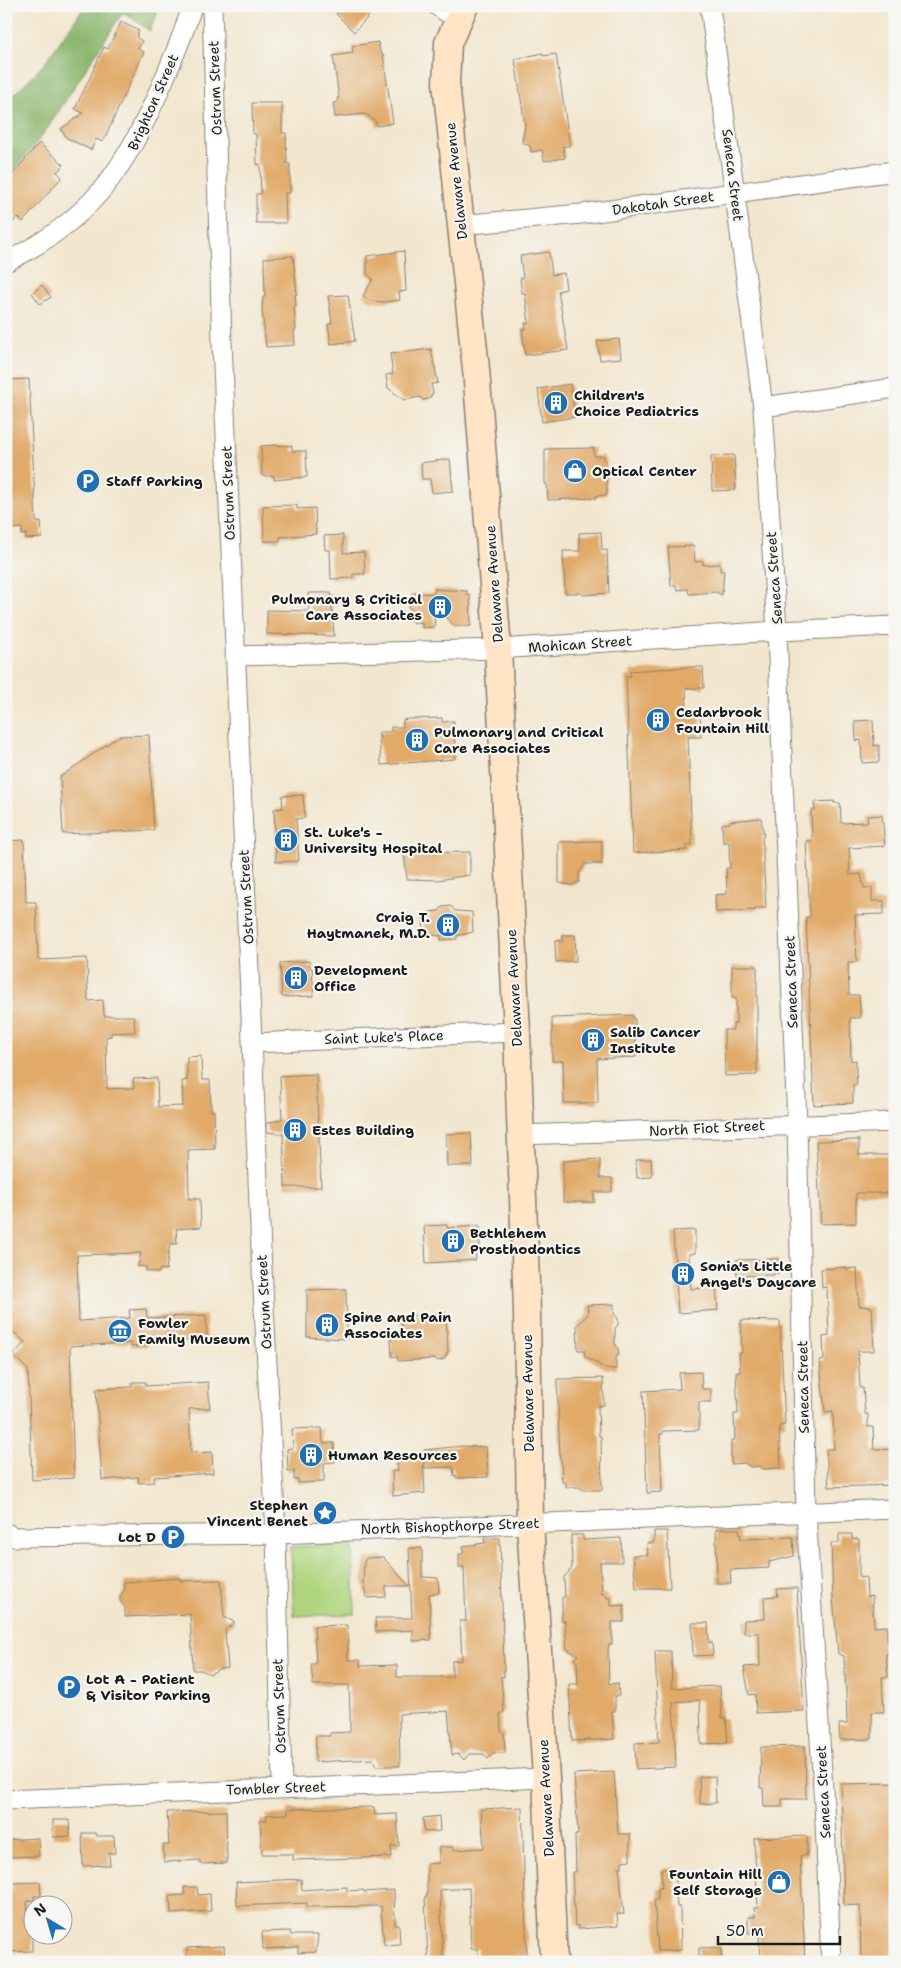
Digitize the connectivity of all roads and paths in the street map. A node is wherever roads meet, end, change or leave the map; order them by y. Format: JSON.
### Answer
{"nodes":[{"id":1,"x":192,"y":6,"type":"edge"},
{"id":2,"x":212,"y":6,"type":"edge"},
{"id":3,"x":437,"y":6,"type":"edge"},
{"id":4,"x":710,"y":6,"type":"edge"},
{"id":5,"x":462,"y":13,"type":"edge"},
{"id":6,"x":895,"y":171,"type":"edge"},
{"id":7,"x":735,"y":193,"type":"junction"},
{"id":8,"x":460,"y":225,"type":"junction"},
{"id":9,"x":6,"y":262,"type":"edge"},
{"id":10,"x":895,"y":388,"type":"edge"},
{"id":11,"x":763,"y":407,"type":"junction"},
{"id":12,"x":895,"y":626,"type":"edge"},
{"id":13,"x":777,"y":631,"type":"junction"},
{"id":14,"x":498,"y":649,"type":"junction"},
{"id":15,"x":235,"y":656,"type":"junction"},
{"id":16,"x":516,"y":1032,"type":"junction"},
{"id":17,"x":252,"y":1043,"type":"junction"},
{"id":18,"x":895,"y":1122,"type":"edge"},
{"id":19,"x":797,"y":1124,"type":"junction"},
{"id":20,"x":520,"y":1135,"type":"junction"},
{"id":21,"x":895,"y":1509,"type":"edge"},
{"id":22,"x":806,"y":1511,"type":"junction"},
{"id":23,"x":530,"y":1522,"type":"junction"},
{"id":24,"x":6,"y":1533,"type":"edge"},
{"id":25,"x":276,"y":1534,"type":"junction"},
{"id":26,"x":546,"y":1778,"type":"junction"},
{"id":27,"x":282,"y":1788,"type":"junction"},
{"id":28,"x":6,"y":1800,"type":"edge"},
{"id":29,"x":554,"y":1962,"type":"edge"},
{"id":30,"x":831,"y":1962,"type":"edge"}],
"edges":[{"from":1,"to":9,"type":"street","name":"Brighton Street"},
{"from":2,"to":15,"type":"street","name":"Ostrum Street"},
{"from":3,"to":5,"type":"street"},
{"from":4,"to":7,"type":"street","name":"Seneca Street"},
{"from":5,"to":8,"type":"main road","name":"Delaware Avenue"},
{"from":6,"to":7,"type":"street","name":"Dakotah Street"},
{"from":7,"to":8,"type":"street","name":"Dakotah Street"},
{"from":7,"to":11,"type":"street","name":"Seneca Street"},
{"from":8,"to":14,"type":"main road","name":"Delaware Avenue"},
{"from":10,"to":11,"type":"street"},
{"from":11,"to":13,"type":"street","name":"Seneca Street"},
{"from":12,"to":13,"type":"street","name":"Mohican Street"},
{"from":13,"to":14,"type":"street","name":"Mohican Street"},
{"from":13,"to":19,"type":"street","name":"Seneca Street"},
{"from":14,"to":15,"type":"street","name":"Mohican Street"},
{"from":14,"to":16,"type":"main road","name":"Delaware Avenue"},
{"from":15,"to":17,"type":"street","name":"Ostrum Street"},
{"from":16,"to":17,"type":"street","name":"Saint Luke's Place"},
{"from":16,"to":20,"type":"main road","name":"Delaware Avenue"},
{"from":17,"to":25,"type":"street","name":"Ostrum Street"},
{"from":18,"to":19,"type":"street","name":"North Fiot Street"},
{"from":19,"to":20,"type":"street","name":"North Fiot Street"},
{"from":19,"to":22,"type":"street","name":"Seneca Street"},
{"from":20,"to":23,"type":"main road","name":"Delaware Avenue"},
{"from":21,"to":22,"type":"street","name":"North Bishopthorpe Street"},
{"from":22,"to":23,"type":"street","name":"North Bishopthorpe Street"},
{"from":22,"to":30,"type":"street","name":"Seneca Street"},
{"from":23,"to":25,"type":"street","name":"North Bishopthorpe Street"},
{"from":23,"to":26,"type":"main road","name":"Delaware Avenue"},
{"from":24,"to":25,"type":"street","name":"North Bishopthorpe Street"},
{"from":25,"to":27,"type":"street","name":"Ostrum Street"},
{"from":26,"to":27,"type":"street","name":"Tombler Street"},
{"from":26,"to":29,"type":"main road","name":"Delaware Avenue"},
{"from":27,"to":28,"type":"street","name":"Tombler Street"}]}
